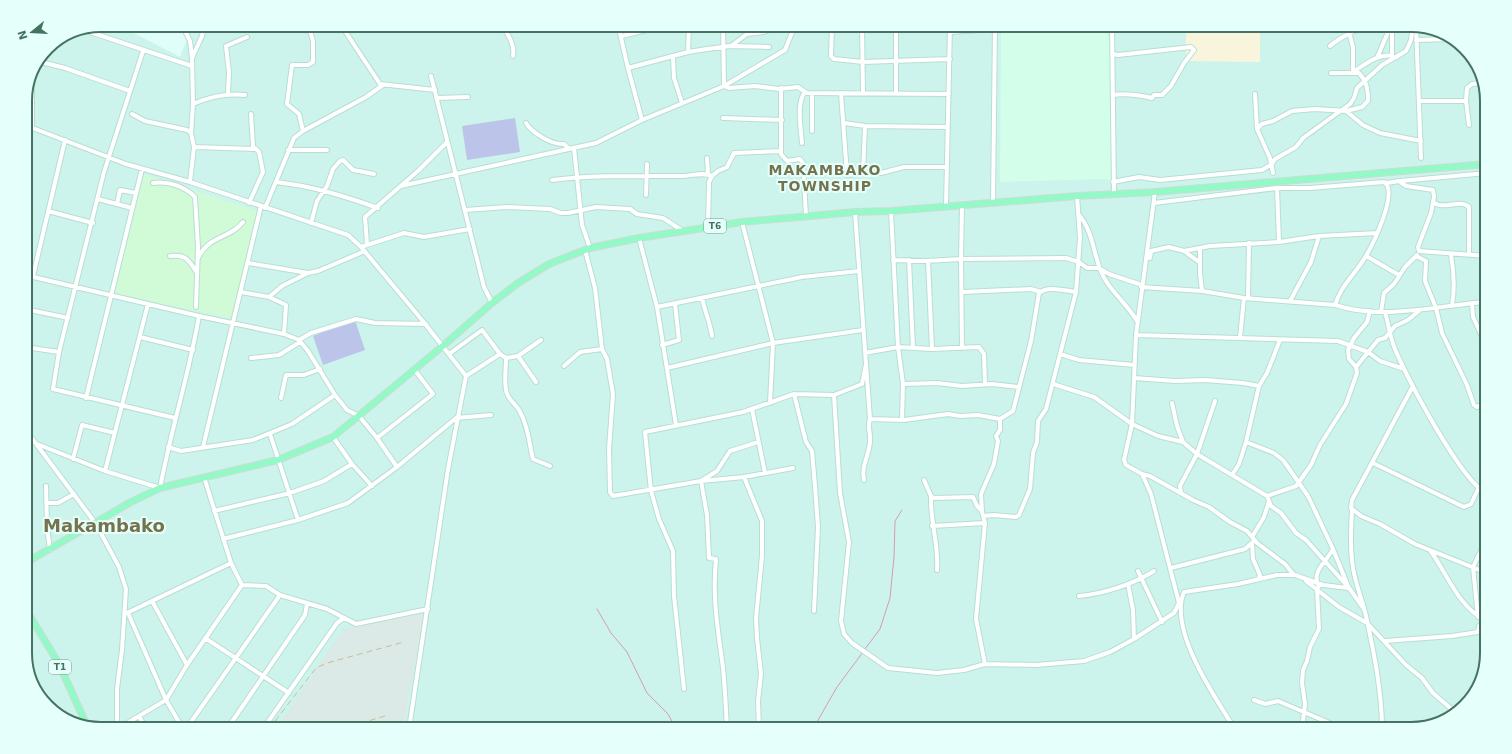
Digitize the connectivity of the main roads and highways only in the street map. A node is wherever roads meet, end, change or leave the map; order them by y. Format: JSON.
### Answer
{"nodes":[{"id":1,"x":1480,"y":165,"type":"edge"},
{"id":2,"x":32,"y":560,"type":"edge"},
{"id":3,"x":32,"y":618,"type":"edge"},
{"id":4,"x":84,"y":720,"type":"edge"}],
"edges":[{"from":1,"to":2,"type":"highway","number":"T6"},
{"from":3,"to":4,"type":"highway","number":"T1"}]}
